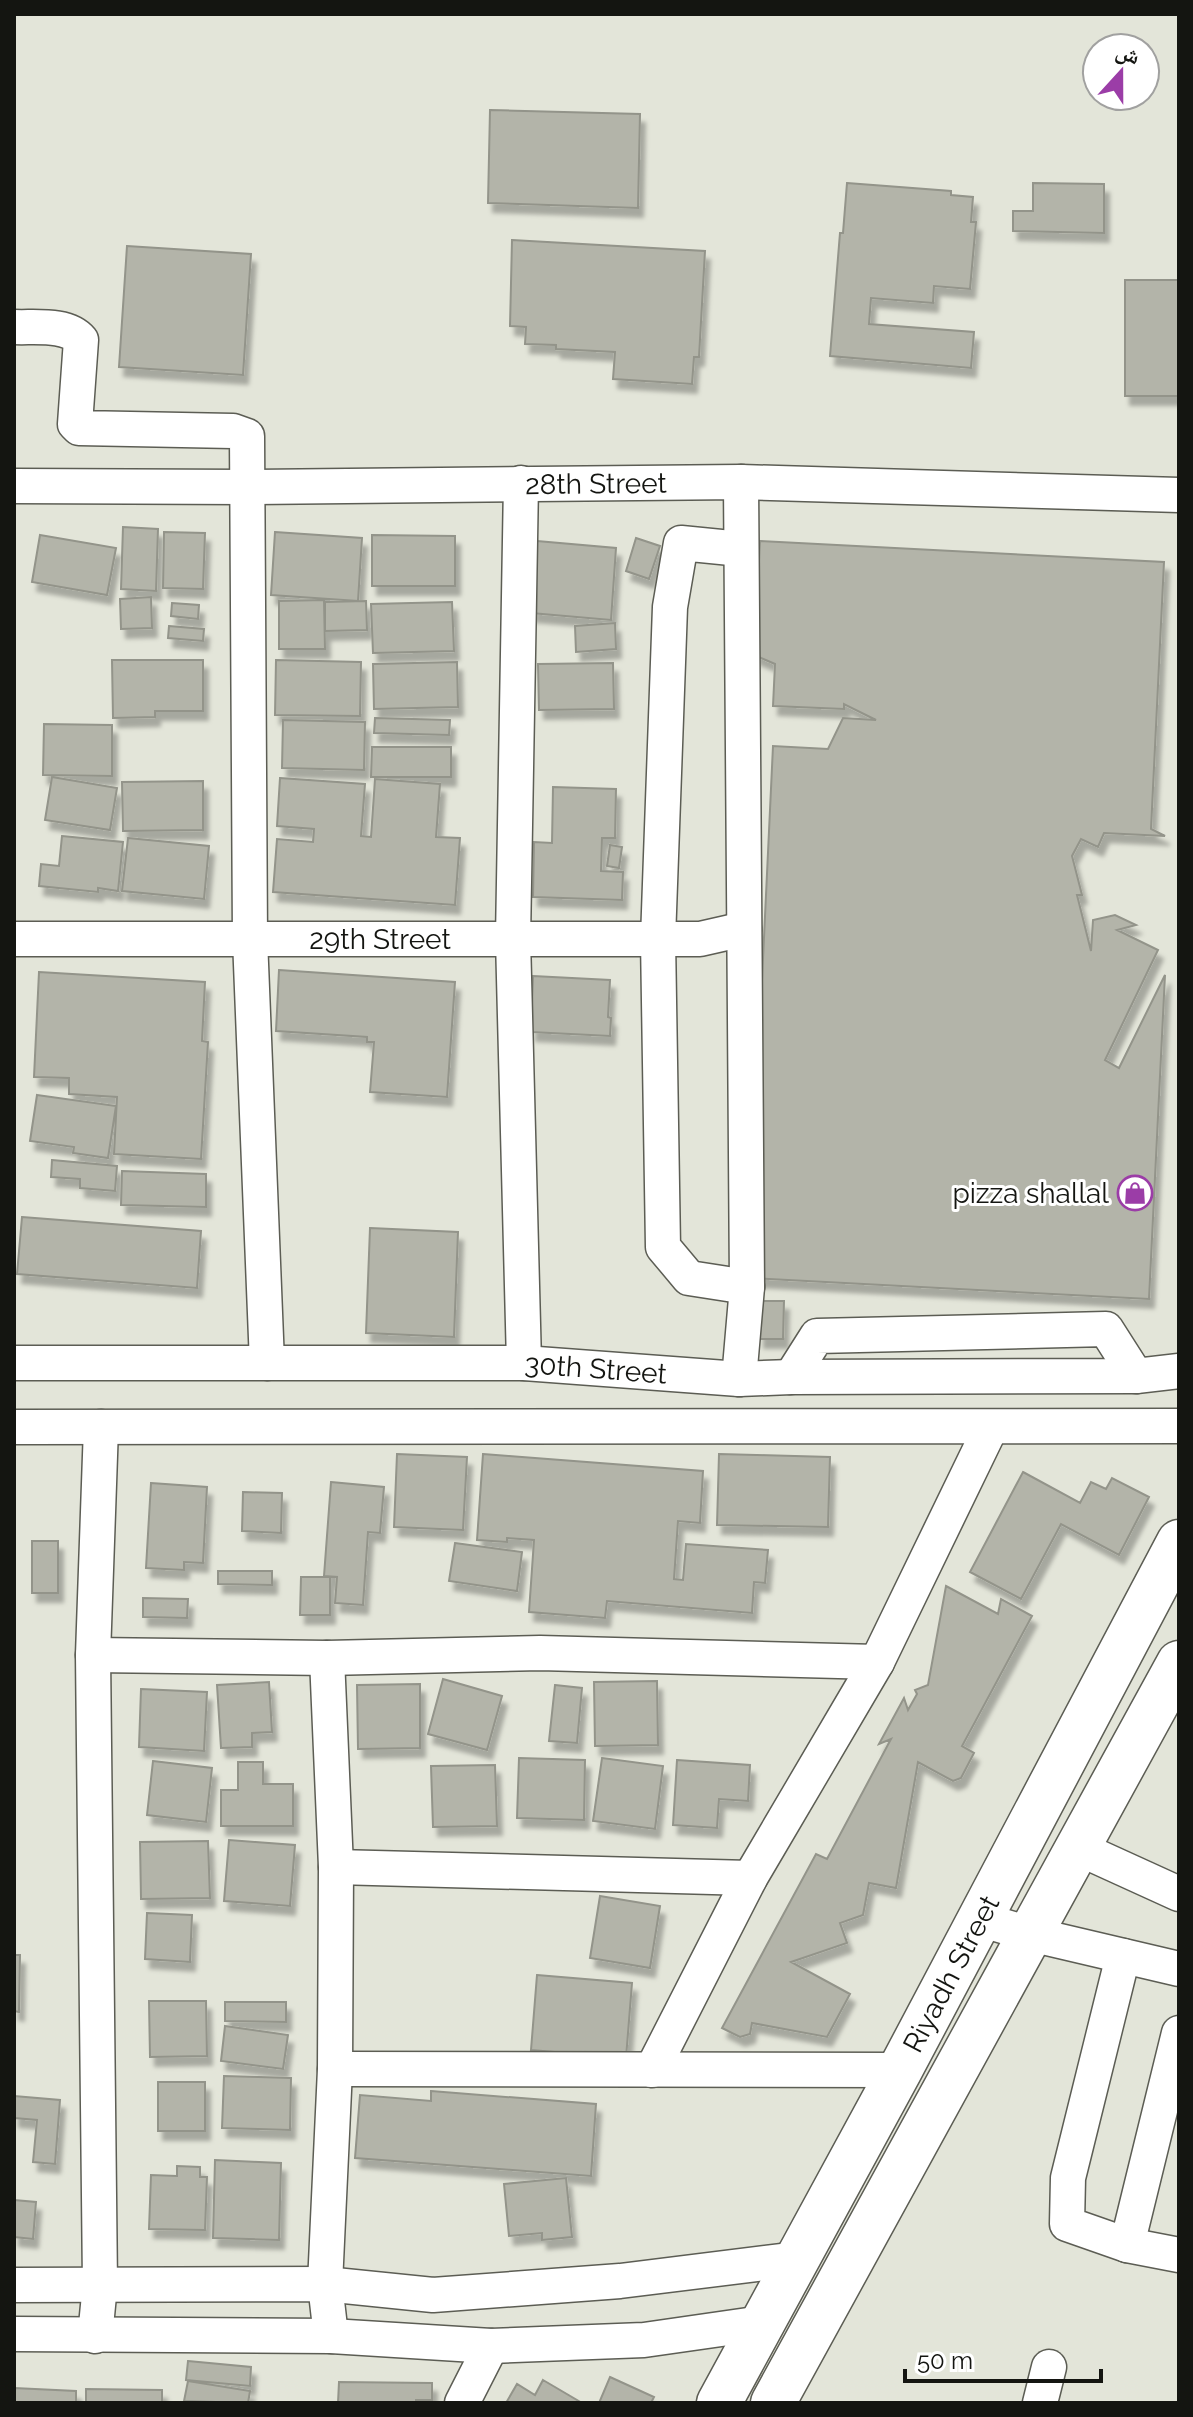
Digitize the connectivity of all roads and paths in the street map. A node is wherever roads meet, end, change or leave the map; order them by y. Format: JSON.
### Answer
{"nodes":[{"id":1,"x":14,"y":327,"type":"edge"},
{"id":2,"x":741,"y":482,"type":"junction"},
{"id":3,"x":521,"y":483,"type":"junction"},
{"id":4,"x":14,"y":486,"type":"edge"},
{"id":5,"x":246,"y":487,"type":"junction"},
{"id":6,"x":1179,"y":495,"type":"edge"},
{"id":7,"x":741,"y":549,"type":"junction"},
{"id":8,"x":744,"y":929,"type":"junction"},
{"id":9,"x":14,"y":939,"type":"edge"},
{"id":10,"x":250,"y":939,"type":"junction"},
{"id":11,"x":513,"y":939,"type":"junction"},
{"id":12,"x":658,"y":939,"type":"junction"},
{"id":13,"x":747,"y":1287,"type":"junction"},
{"id":14,"x":14,"y":1363,"type":"edge"},
{"id":15,"x":267,"y":1363,"type":"junction"},
{"id":16,"x":524,"y":1363,"type":"junction"},
{"id":17,"x":1179,"y":1371,"type":"edge"},
{"id":18,"x":1136,"y":1376,"type":"junction"},
{"id":19,"x":791,"y":1377,"type":"junction"},
{"id":20,"x":739,"y":1379,"type":"junction"},
{"id":21,"x":1179,"y":1426,"type":"edge"},
{"id":22,"x":14,"y":1427,"type":"edge"},
{"id":23,"x":101,"y":1427,"type":"junction"},
{"id":24,"x":991,"y":1427,"type":"junction"},
{"id":25,"x":1179,"y":1542,"type":"edge"},
{"id":26,"x":93,"y":1655,"type":"junction"},
{"id":27,"x":327,"y":1658,"type":"junction"},
{"id":28,"x":877,"y":1662,"type":"junction"},
{"id":29,"x":1176,"y":1673,"type":"edge"},
{"id":30,"x":1078,"y":1848,"type":"junction"},
{"id":31,"x":336,"y":1867,"type":"junction"},
{"id":32,"x":750,"y":1878,"type":"junction"},
{"id":33,"x":1179,"y":1894,"type":"edge"},
{"id":34,"x":979,"y":1919,"type":"junction"},
{"id":35,"x":1030,"y":1934,"type":"junction"},
{"id":36,"x":1123,"y":1956,"type":"junction"},
{"id":37,"x":1179,"y":1969,"type":"edge"},
{"id":38,"x":1179,"y":2033,"type":"edge"},
{"id":39,"x":335,"y":2069,"type":"junction"},
{"id":40,"x":652,"y":2070,"type":"junction"},
{"id":41,"x":900,"y":2070,"type":"junction"},
{"id":42,"x":1127,"y":2245,"type":"junction"},
{"id":43,"x":1179,"y":2255,"type":"edge"},
{"id":44,"x":797,"y":2259,"type":"junction"},
{"id":45,"x":325,"y":2284,"type":"junction"},
{"id":46,"x":14,"y":2285,"type":"edge"},
{"id":47,"x":100,"y":2285,"type":"junction"},
{"id":48,"x":762,"y":2323,"type":"junction"},
{"id":49,"x":14,"y":2334,"type":"edge"},
{"id":50,"x":95,"y":2336,"type":"junction"},
{"id":51,"x":331,"y":2336,"type":"junction"},
{"id":52,"x":491,"y":2346,"type":"junction"},
{"id":53,"x":1049,"y":2367,"type":"dead end"},
{"id":54,"x":462,"y":2403,"type":"edge"},
{"id":55,"x":719,"y":2403,"type":"edge"},
{"id":56,"x":773,"y":2403,"type":"edge"},
{"id":57,"x":1040,"y":2403,"type":"edge"}],
"edges":[{"from":1,"to":5,"type":"street"},
{"from":2,"to":3,"type":"street","name":"28th Street"},
{"from":2,"to":6,"type":"street","name":"28th Street"},
{"from":2,"to":7,"type":"street"},
{"from":3,"to":5,"type":"street","name":"28th Street"},
{"from":3,"to":11,"type":"street"},
{"from":4,"to":5,"type":"street","name":"28th Street"},
{"from":5,"to":10,"type":"street"},
{"from":7,"to":8,"type":"street"},
{"from":7,"to":12,"type":"street"},
{"from":8,"to":12,"type":"street","name":"29th Street"},
{"from":8,"to":13,"type":"street"},
{"from":9,"to":10,"type":"street","name":"29th Street"},
{"from":10,"to":11,"type":"street","name":"29th Street"},
{"from":10,"to":15,"type":"street"},
{"from":11,"to":12,"type":"street","name":"29th Street"},
{"from":11,"to":16,"type":"street"},
{"from":12,"to":13,"type":"street"},
{"from":13,"to":20,"type":"street"},
{"from":14,"to":15,"type":"street","name":"30th Street"},
{"from":15,"to":16,"type":"street","name":"30th Street"},
{"from":16,"to":20,"type":"street","name":"30th Street"},
{"from":17,"to":18,"type":"street","name":"30th Street"},
{"from":18,"to":19,"type":"street","name":"30th Street"},
{"from":18,"to":19,"type":"street"},
{"from":19,"to":20,"type":"street","name":"30th Street"},
{"from":21,"to":24,"type":"street","name":"30th Street"},
{"from":22,"to":23,"type":"street","name":"30th Street"},
{"from":23,"to":24,"type":"street","name":"30th Street"},
{"from":23,"to":26,"type":"street"},
{"from":24,"to":28,"type":"street"},
{"from":25,"to":34,"type":"main road","name":"Riyadh Street"},
{"from":26,"to":27,"type":"street"},
{"from":26,"to":47,"type":"street"},
{"from":27,"to":28,"type":"street"},
{"from":27,"to":31,"type":"street"},
{"from":28,"to":32,"type":"street"},
{"from":29,"to":30,"type":"main road","name":"Riyadh Street"},
{"from":30,"to":33,"type":"street"},
{"from":30,"to":35,"type":"main road","name":"Riyadh Street"},
{"from":31,"to":32,"type":"street"},
{"from":31,"to":39,"type":"street"},
{"from":32,"to":40,"type":"street"},
{"from":34,"to":35,"type":"street"},
{"from":34,"to":41,"type":"main road","name":"Riyadh Street"},
{"from":35,"to":36,"type":"street"},
{"from":35,"to":56,"type":"main road","name":"Riyadh Street"},
{"from":36,"to":37,"type":"street"},
{"from":36,"to":42,"type":"street"},
{"from":38,"to":42,"type":"street"},
{"from":39,"to":40,"type":"street"},
{"from":39,"to":45,"type":"street"},
{"from":40,"to":41,"type":"street"},
{"from":41,"to":44,"type":"main road","name":"Riyadh Street"},
{"from":42,"to":43,"type":"street"},
{"from":44,"to":45,"type":"street"},
{"from":44,"to":48,"type":"main road","name":"Riyadh Street"},
{"from":45,"to":47,"type":"street"},
{"from":45,"to":51,"type":"street"},
{"from":46,"to":47,"type":"street"},
{"from":47,"to":50,"type":"street"},
{"from":48,"to":52,"type":"street"},
{"from":48,"to":55,"type":"main road","name":"Riyadh Street"},
{"from":49,"to":50,"type":"street"},
{"from":50,"to":51,"type":"street"},
{"from":51,"to":52,"type":"street"},
{"from":52,"to":54,"type":"street"},
{"from":53,"to":57,"type":"street"}]}
